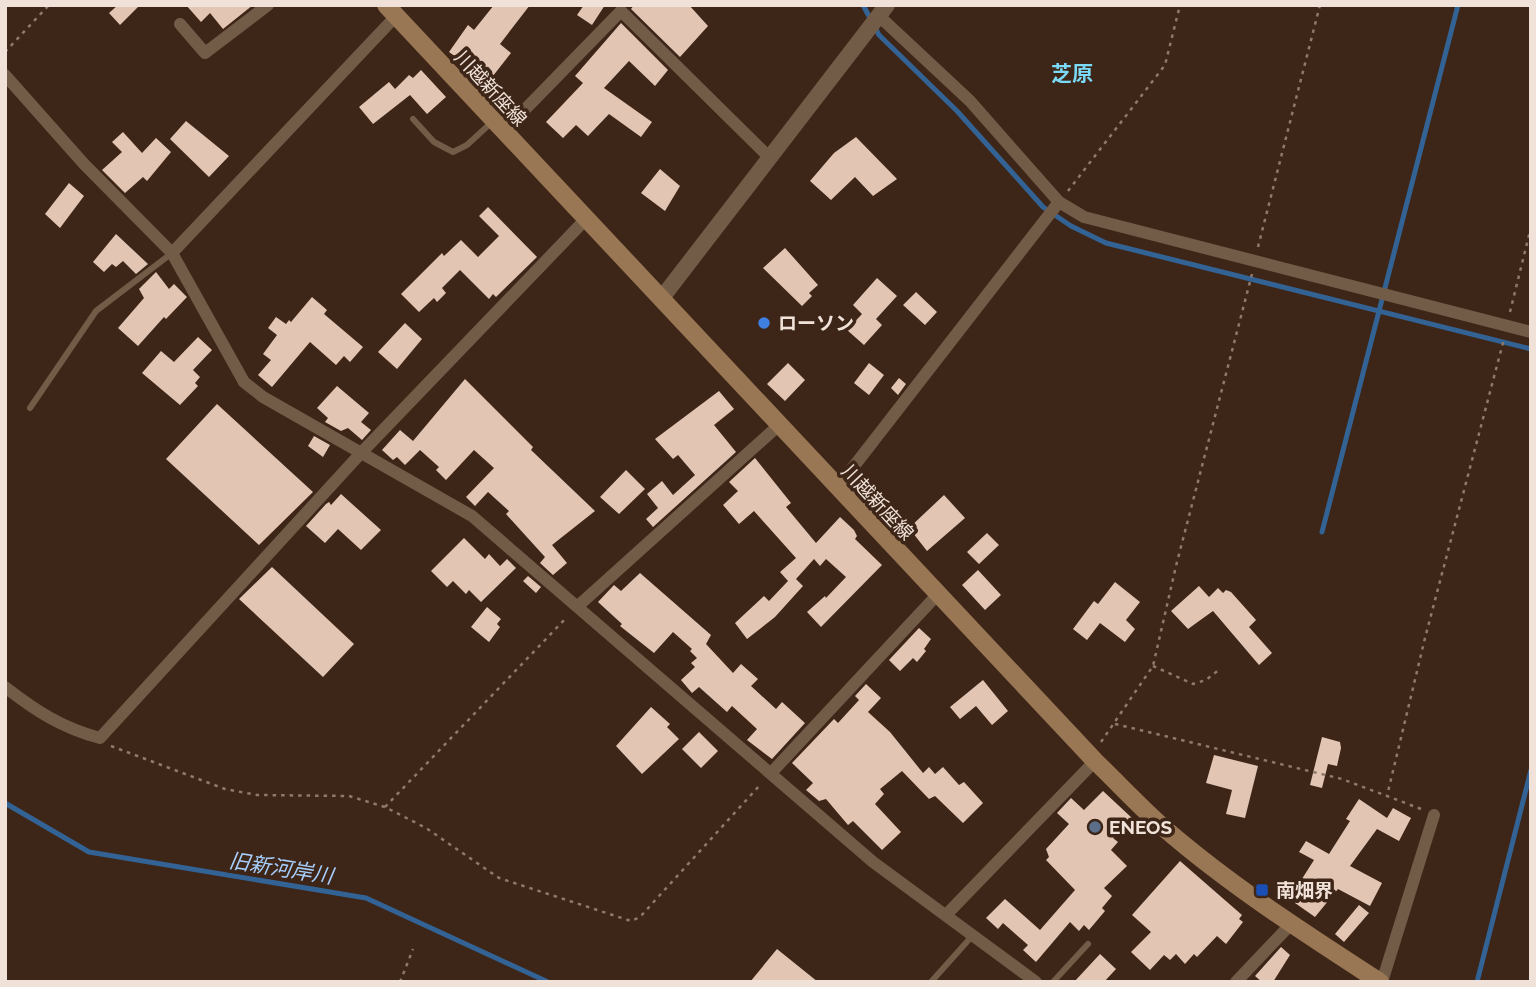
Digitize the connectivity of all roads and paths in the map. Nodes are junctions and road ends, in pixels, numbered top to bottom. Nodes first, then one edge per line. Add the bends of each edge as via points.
1 (48, 5) edge
2 (268, 5) edge
3 (1180, 5) edge
4 (1320, 5) edge
5 (618, 8) edge
6 (883, 10) edge
7 (391, 11) edge
8 (180, 24) dead end
9 (5, 52) edge
10 (5, 75) edge
11 (413, 119) dead end
12 (498, 127) junction
13 (769, 158) junction
14 (1059, 202) junction
15 (585, 220) junction
16 (1531, 226) edge
17 (172, 253) junction
18 (1254, 262) junction
19 (660, 299) junction
20 (1507, 327) junction
21 (1531, 332) edge
22 (30, 408) dead end
23 (779, 425) junction
24 (361, 453) junction
25 (836, 488) junction
26 (937, 595) junction
27 (578, 606) junction
28 (1153, 666) junction
29 (1220, 669) dead end
30 (5, 687) edge
31 (1115, 724) junction
32 (100, 738) junction
33 (1092, 758) junction
34 (772, 772) junction
35 (1387, 796) junction
36 (386, 807) junction
37 (1434, 815) joint
38 (946, 915) junction
39 (1291, 924) junction
40 (973, 935) junction
41 (1087, 944) dead end
42 (414, 949) dead end
43 (400, 982) edge
44 (931, 982) edge
45 (1035, 982) edge
46 (1053, 982) edge
47 (1236, 982) edge
48 (1381, 982) edge

1 - 9 path
2 - 8 street via 205,52
3 - 14 path via 1165,65
4 - 18 path
5 - 12 street
5 - 13 street
6 - 13 street
6 - 14 street
7 - 12 main road, 川越新座線
7 - 17 street
10 - 17 street
11 - 12 lane via 434,142 453,152
12 - 15 main road, 川越新座線
13 - 19 street
14 - 18 street via 1095,221
14 - 25 street
15 - 19 main road, 川越新座線
15 - 24 street
16 - 20 path
17 - 22 lane via 96,311
17 - 24 street via 244,382
18 - 20 street
18 - 28 path
19 - 23 main road, 川越新座線
20 - 21 street
20 - 35 path
23 - 25 main road, 川越新座線
23 - 27 street
24 - 27 street via 472,516
24 - 32 street
25 - 26 main road, 川越新座線
26 - 33 main road, 川越新座線
26 - 34 street
27 - 34 street
27 - 36 path
28 - 29 path via 1193,684
28 - 31 path
30 - 32 street via 69,730
31 - 33 path
31 - 35 path via 1342,779
32 - 36 path via 225,789 257,795 349,796
33 - 38 street
33 - 39 main road, 川越新座線 via 1163,827
34 - 36 path via 631,922 499,878
34 - 38 street via 873,862
35 - 37 path
37 - 48 street
38 - 40 street
39 - 47 street
39 - 48 main road, 川越新座線
40 - 44 lane
40 - 45 street
41 - 46 lane
42 - 43 path

